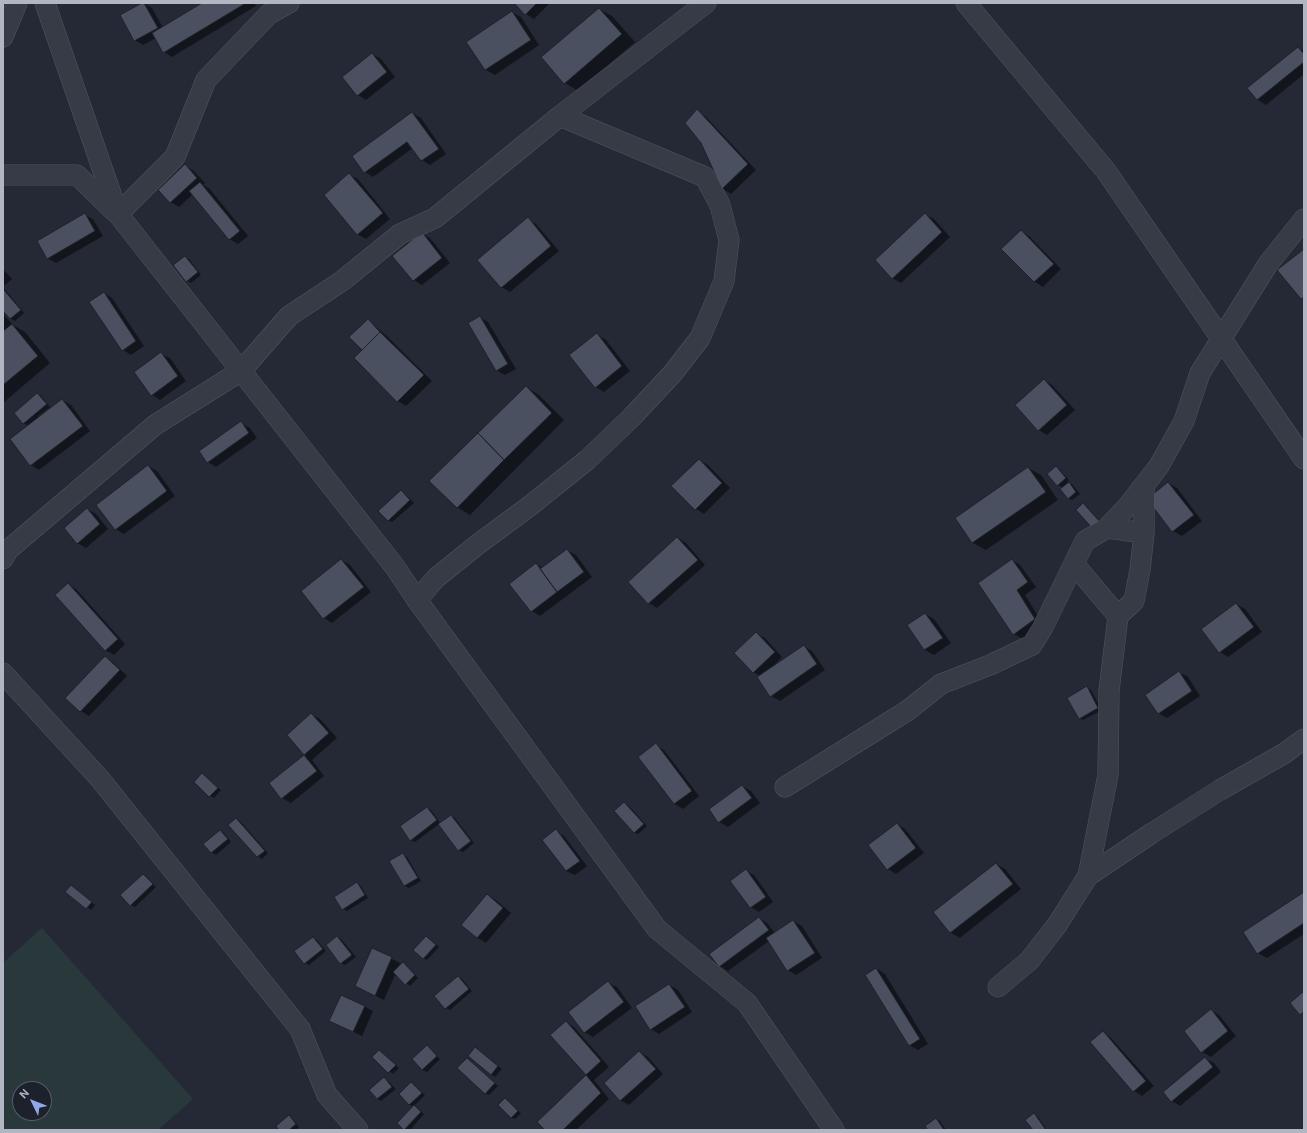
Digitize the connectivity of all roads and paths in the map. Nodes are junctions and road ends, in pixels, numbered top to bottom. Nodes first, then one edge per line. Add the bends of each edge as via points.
1 (17, 3) edge
2 (45, 3) edge
3 (289, 3) edge
4 (706, 3) edge
5 (966, 3) edge
6 (3, 37) edge
7 (560, 116) junction
8 (3, 175) edge
9 (118, 214) junction
10 (1304, 219) edge
11 (1221, 339) junction
12 (242, 371) junction
13 (1304, 459) edge
14 (1144, 486) junction
15 (1107, 528) junction
16 (1144, 533) junction
17 (3, 559) edge
18 (1074, 564) junction
19 (417, 600) junction
20 (1118, 616) junction
21 (3, 673) edge
22 (1304, 739) edge
23 (786, 788) dead end
24 (1088, 876) junction
25 (998, 987) dead end
26 (358, 1130) edge
27 (834, 1130) edge

1 - 6 street
2 - 9 street
3 - 9 street via 269,14 206,80 175,157
4 - 7 street
5 - 11 street via 1106,171
7 - 12 street via 435,218 400,234 342,281 289,316
7 - 19 street via 705,177 720,205 729,240 724,281 700,338 673,373 632,418 587,460 436,578
8 - 9 street via 77,175
9 - 12 street
10 - 11 street via 1268,264
11 - 13 street
11 - 14 street via 1200,373 1184,422 1159,466
12 - 17 street via 155,425 8,550
12 - 19 street via 396,567
14 - 15 street
14 - 16 street
15 - 16 street
15 - 18 street via 1085,541
16 - 20 street via 1134,601
18 - 20 street
18 - 23 street via 1032,645 941,684 907,711
19 - 27 street via 657,929 747,1003
20 - 24 street via 1109,691 1108,775
21 - 26 street via 100,779 300,1029 327,1095
22 - 24 street
24 - 25 street via 1052,931 1028,961

